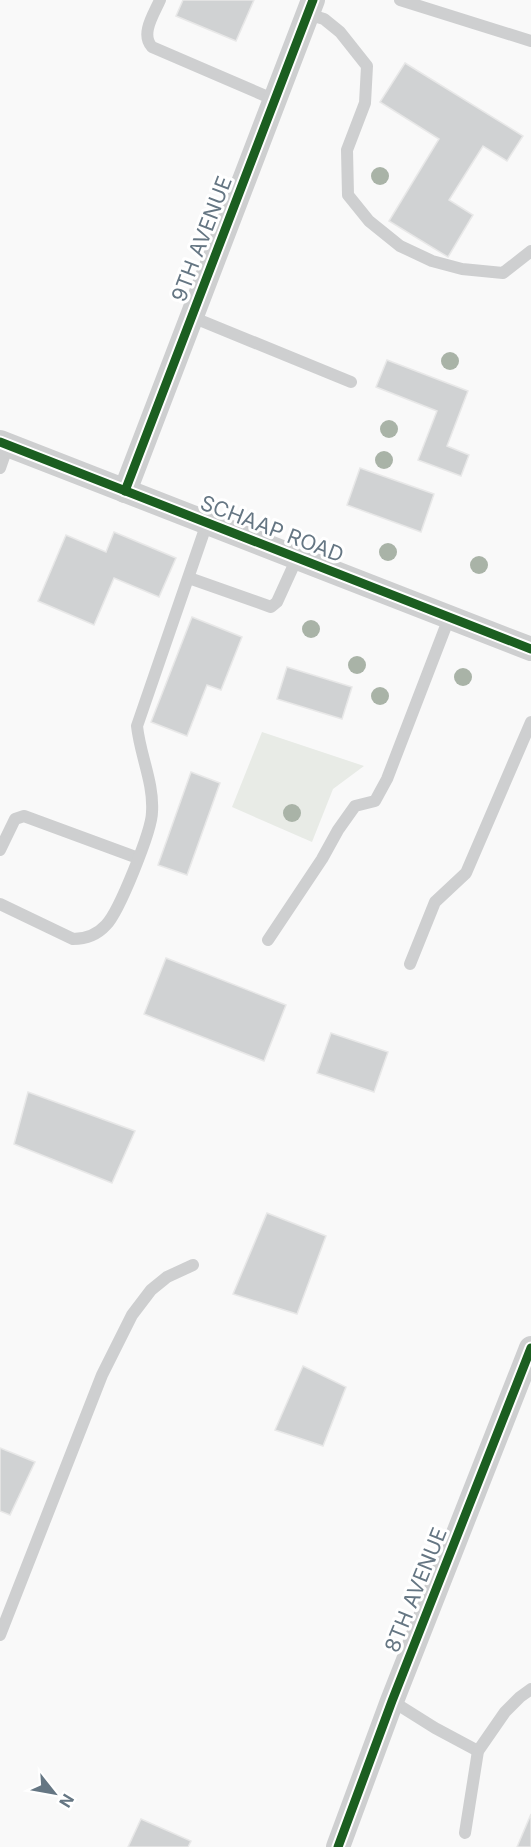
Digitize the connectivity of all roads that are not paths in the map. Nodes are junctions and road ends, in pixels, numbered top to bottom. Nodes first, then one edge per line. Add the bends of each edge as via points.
1 (160, 0) edge
2 (400, 0) edge
3 (310, 7) edge
4 (531, 41) edge
5 (275, 100) junction
6 (531, 251) edge
7 (192, 317) junction
8 (351, 382) dead end
9 (4, 444) edge
10 (0, 468) edge
11 (125, 491) junction
12 (207, 523) junction
13 (297, 558) junction
14 (189, 578) junction
15 (449, 618) junction
16 (531, 650) edge
17 (531, 722) edge
18 (0, 850) edge
19 (138, 858) junction
20 (0, 904) edge
21 (268, 940) dead end
22 (410, 964) dead end
23 (193, 1265) dead end
24 (531, 1348) edge
25 (0, 1635) edge
26 (531, 1689) edge
27 (392, 1701) junction
28 (478, 1751) junction
29 (465, 1833) dead end
30 (338, 1847) edge

1 - 5 lane via 147,32 152,47
2 - 4 lane
3 - 5 street, 9TH AVENUE
3 - 6 lane via 340,32 367,66 365,103 347,150 347,162 348,195 369,221 400,246 462,270 503,273
5 - 7 street, 9TH AVENUE
7 - 8 lane
7 - 11 street, 9TH AVENUE
9 - 10 lane
9 - 11 street, SCHAAP ROAD
11 - 12 street, SCHAAP ROAD
12 - 13 street, SCHAAP ROAD
12 - 14 lane
13 - 14 lane via 271,607
13 - 15 street, SCHAAP ROAD
14 - 19 lane via 137,726 152,795 152,814
15 - 16 street, SCHAAP ROAD
15 - 21 lane via 375,801 356,807 338,830
17 - 22 lane via 466,873 435,903
18 - 19 lane via 15,819 24,816
19 - 20 lane via 111,920 84,939 74,939
23 - 25 lane via 167,1276 132,1315 102,1375
24 - 27 street, 8TH AVENUE
26 - 28 lane via 506,1712
27 - 28 lane
27 - 30 street, 8TH AVENUE
28 - 29 lane

